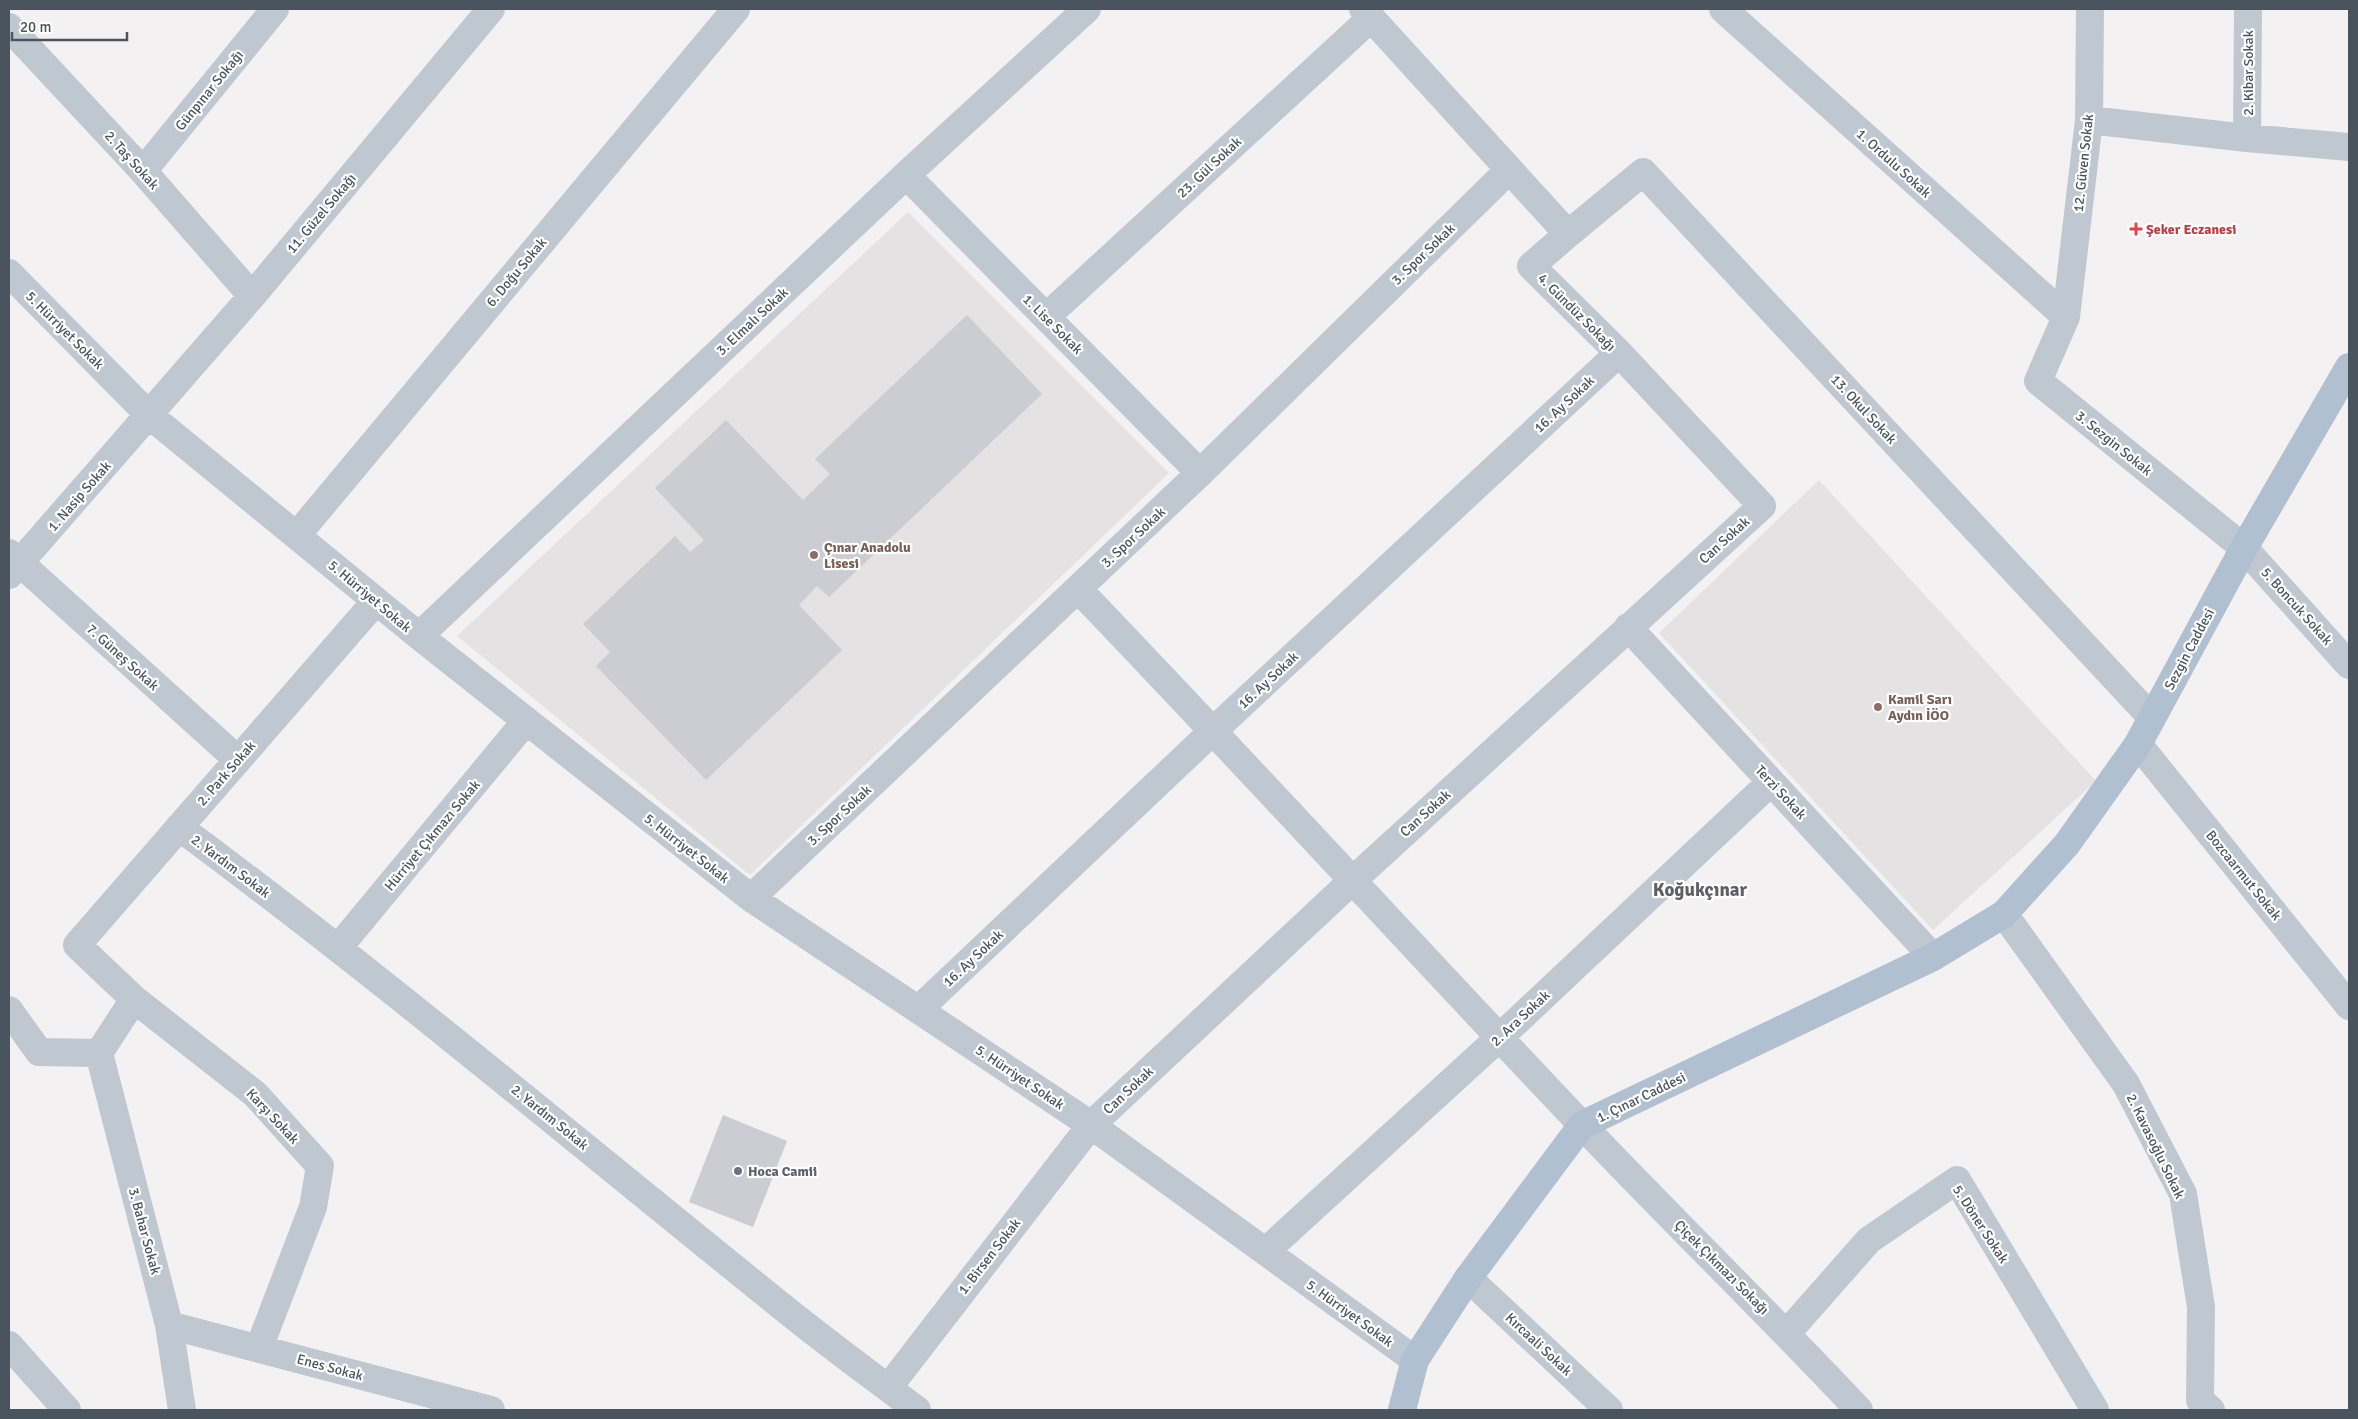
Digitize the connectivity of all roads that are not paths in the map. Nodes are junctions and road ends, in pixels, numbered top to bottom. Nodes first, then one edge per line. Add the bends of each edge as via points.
1 (275, 9) edge
2 (490, 9) edge
3 (736, 9) edge
4 (1087, 9) edge
5 (1723, 9) edge
6 (2090, 9) edge
7 (2248, 9) edge
8 (1367, 13) edge
9 (9, 27) edge
10 (2089, 120) junction
11 (2247, 138) junction
12 (2349, 147) edge
13 (1509, 170) junction
14 (143, 171) junction
15 (906, 175) junction
16 (1568, 234) junction
17 (9, 273) edge
18 (252, 296) junction
19 (1046, 317) junction
20 (2066, 317) junction
21 (1618, 354) junction
22 (2349, 367) edge
23 (149, 415) junction
24 (1200, 473) junction
25 (1762, 506) joint
26 (297, 535) junction
27 (2244, 548) junction
28 (12, 564) edge
29 (1078, 589) junction
30 (376, 601) junction
31 (1628, 627) junction
32 (419, 636) junction
33 (2349, 665) edge
34 (2152, 718) junction
35 (526, 722) junction
36 (1214, 730) junction
37 (2138, 744) junction
38 (238, 760) junction
39 (1771, 782) junction
40 (179, 827) junction
41 (1352, 880) junction
42 (751, 898) junction
43 (2004, 914) junction
44 (76, 945) joint
45 (338, 948) junction
46 (1933, 957) junction
47 (134, 999) junction
48 (2349, 1006) edge
49 (919, 1009) junction
50 (9, 1010) edge
51 (1500, 1036) junction
52 (99, 1053) junction
53 (1091, 1125) junction
54 (1582, 1125) junction
55 (1266, 1251) junction
56 (1468, 1278) junction
57 (170, 1325) junction
58 (1787, 1334) junction
59 (260, 1348) junction
60 (11, 1351) edge
61 (1415, 1360) junction
62 (888, 1388) junction
63 (2198, 1407) edge
64 (67, 1410) edge
65 (182, 1410) edge
66 (491, 1410) edge
67 (917, 1410) edge
68 (1402, 1410) edge
69 (1609, 1410) edge
70 (1859, 1410) edge
71 (2095, 1410) edge

1 - 14 street, Günpınar Sokağı
2 - 18 street, 11. Güzel Sokağı
3 - 26 street, 6. Doğu Sokak
4 - 15 street, 3. Elmalı Sokak
5 - 20 street, 1. Ordulu Sokak
6 - 10 street, 12. Güven Sokak
7 - 11 street, 2. Kibar Sokak
8 - 13 street
8 - 19 street, 23. Gül Sokak
9 - 14 street, 2. Taş Sokak
10 - 11 street
10 - 20 street, 12. Güven Sokak
11 - 12 street
13 - 16 street
13 - 24 street, 3. Spor Sokak
14 - 18 street, 2. Taş Sokak
15 - 19 street, 1. Lise Sokak
15 - 32 street, 3. Elmalı Sokak
16 - 21 street, 4. Gündüz Sokağı via 1531,266
16 - 34 street, 13. Okul Sokak via 1643,172
17 - 23 street, 5. Hürriyet Sokak
18 - 23 street, 11. Güzel Sokağı
19 - 24 street, 1. Lise Sokak
20 - 27 street, 3. Sezgin Sokak via 2038,381
21 - 25 street, 4. Gündüz Sokağı
21 - 36 street, 16. Ay Sokak
22 - 27 main road, Sezgin Caddesi
23 - 26 street, 5. Hürriyet Sokak
23 - 28 street, 1. Nasip Sokak
24 - 29 street, 3. Spor Sokak
25 - 31 street, Can Sokak
26 - 30 street, 5. Hürriyet Sokak
27 - 33 street, 5. Boncuk Sokak
27 - 34 main road, Sezgin Caddesi
28 - 38 street, 7. Güneş Sokak
29 - 36 street, Çiçek Çıkmazı Sokağı
29 - 42 street, 3. Spor Sokak
30 - 32 street, 5. Hürriyet Sokak
30 - 38 street, 2. Park Sokak
31 - 39 street, Terzi Sokak
31 - 41 street, Can Sokak
32 - 35 street, 5. Hürriyet Sokak
34 - 37 main road, Sezgin Caddesi
35 - 42 street, 5. Hürriyet Sokak
35 - 45 street, Hürriyet Çıkmazı Sokak
36 - 41 street, Çiçek Çıkmazı Sokağı
36 - 49 street, 16. Ay Sokak
37 - 43 main road, Sezgin Caddesi via 2067,844
37 - 48 street, Bozcaarmut Sokak
38 - 40 street, 2. Park Sokak
39 - 46 street, Terzi Sokak
39 - 51 street, 2. Ara Sokak
40 - 44 street, 2. Park Sokak
40 - 45 street, 2. Yardım Sokak
41 - 51 street, Çiçek Çıkmazı Sokağı
41 - 53 street, Can Sokak
42 - 49 street, 5. Hürriyet Sokak
43 - 46 main road, 1. Çınar Caddesi
43 - 63 street, 2. Kavasoğlu Sokak via 2126,1084 2182,1194 2201,1307
44 - 47 street, Karşı Sokak
45 - 62 street, 2. Yardım Sokak
46 - 54 main road, 1. Çınar Caddesi
47 - 52 street
47 - 59 street, Karşı Sokak via 255,1094 320,1166 313,1208
49 - 53 street, 5. Hürriyet Sokak
50 - 52 street via 39,1052
51 - 54 street, Çiçek Çıkmazı Sokağı
51 - 55 street, 2. Ara Sokak
52 - 57 street, 3. Bahar Sokak
53 - 55 street, 5. Hürriyet Sokak
53 - 62 street, 1. Birsen Sokak
54 - 56 main road, 1. Çınar Caddesi
54 - 58 street, Çiçek Çıkmazı Sokağı
55 - 61 street, 5. Hürriyet Sokak
56 - 61 main road, 1. Çınar Caddesi
56 - 69 street, Kırcaali Sokak
57 - 59 street, Enes Sokak
57 - 65 street, 3. Bahar Sokak
58 - 70 street, Çiçek Çıkmazı Sokağı
58 - 71 street, 5. Döner Sokak via 1869,1240 1956,1180
59 - 66 street, Enes Sokak
60 - 64 street
61 - 68 main road, 1. Çınar Caddesi
62 - 67 street, 2. Yardım Sokak

